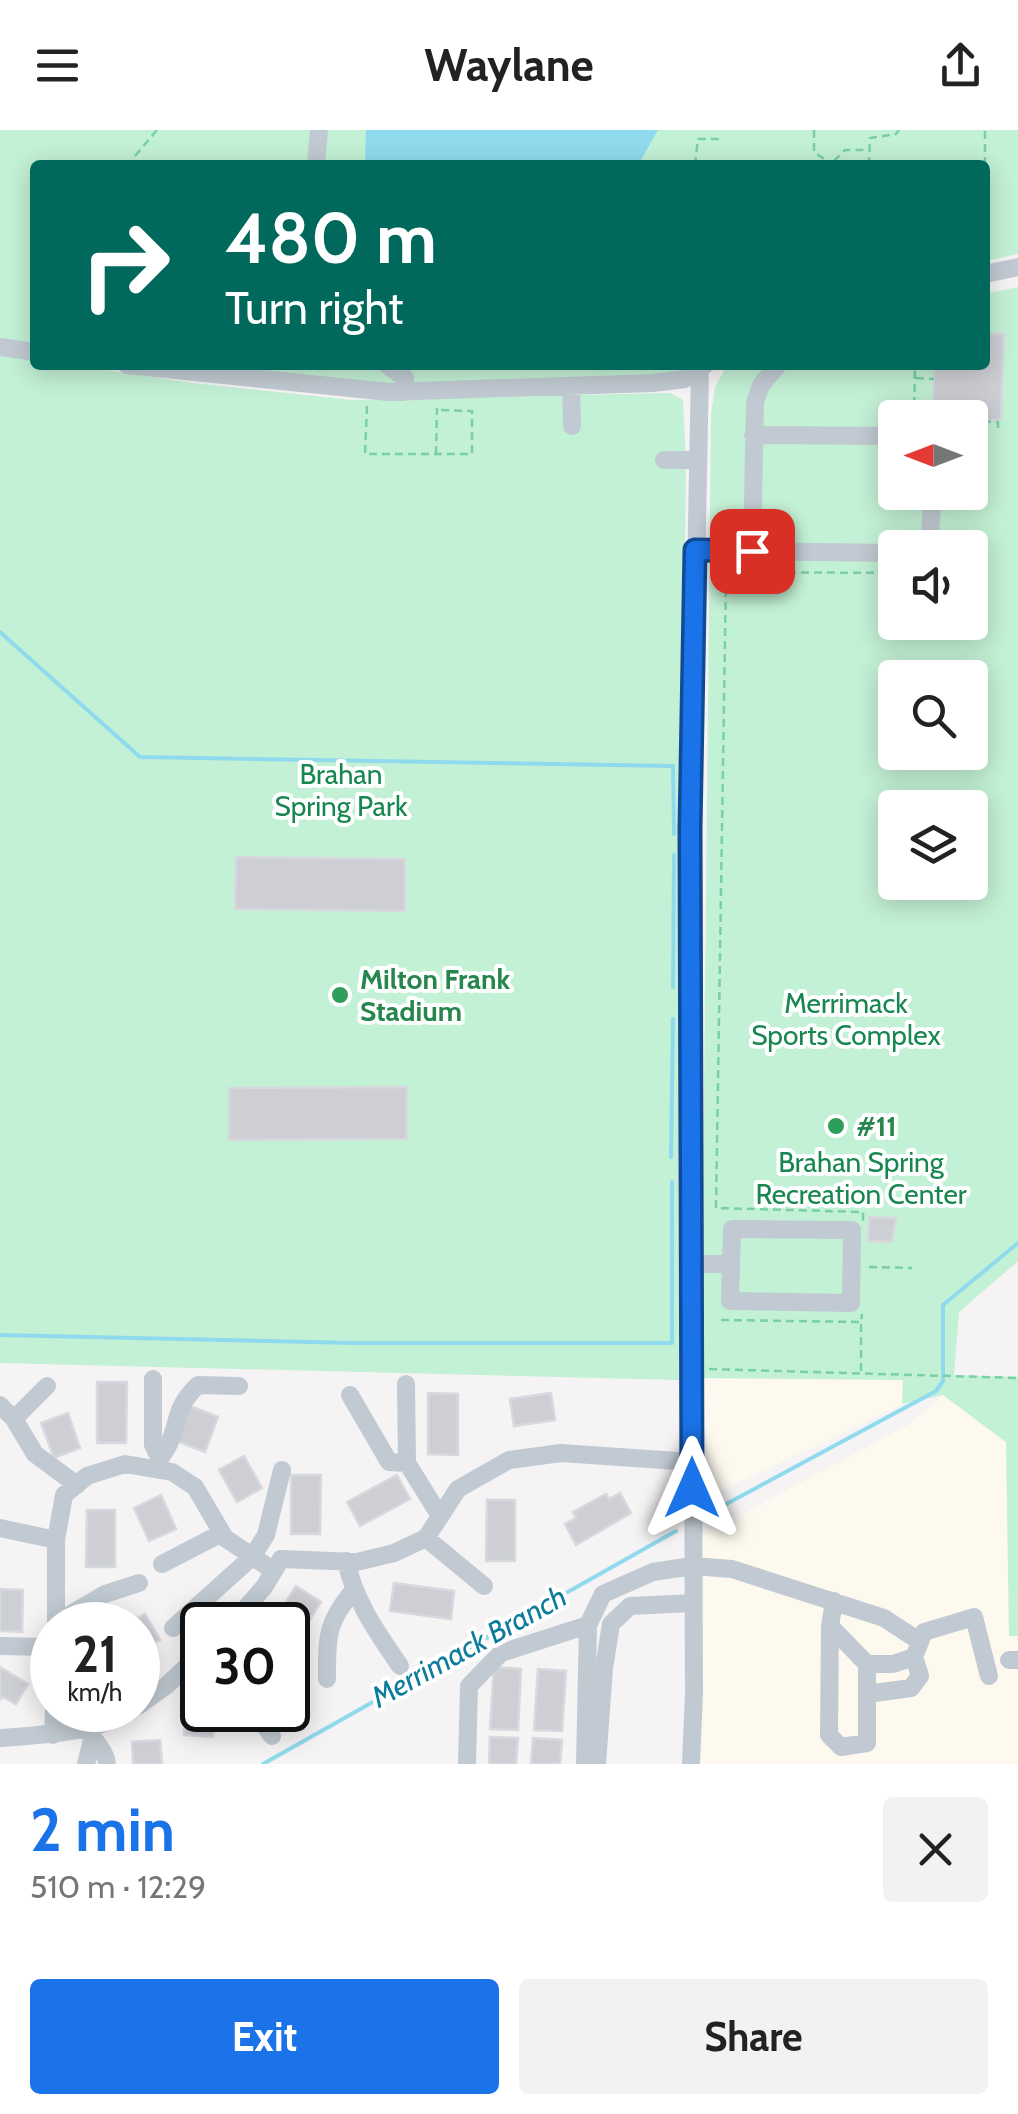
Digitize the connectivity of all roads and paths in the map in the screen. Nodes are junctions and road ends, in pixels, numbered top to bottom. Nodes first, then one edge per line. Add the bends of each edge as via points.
1 (156, 130) edge
2 (319, 130) edge
3 (709, 130) edge
4 (814, 130) edge
5 (899, 130) edge
6 (985, 130) edge
7 (707, 139) junction
8 (720, 140) dead end
9 (869, 150) junction
10 (135, 156) dead end
11 (316, 160) edge
12 (696, 160) edge
13 (824, 160) edge
14 (836, 160) edge
15 (869, 160) edge
16 (984, 160) edge
17 (1018, 267) edge
18 (990, 273) edge
19 (0, 347) edge
20 (30, 351) edge
21 (175, 370) edge
22 (394, 370) edge
23 (699, 370) edge
24 (702, 370) edge
25 (774, 370) edge
26 (915, 370) edge
27 (915, 378) junction
28 (934, 379) dead end
29 (572, 386) junction
30 (368, 390) junction
31 (404, 392) junction
32 (914, 400) edge
33 (988, 422) edge
34 (572, 426) dead end
35 (998, 430) dead end
36 (753, 435) junction
37 (878, 436) edge
38 (436, 454) junction
39 (664, 460) dead end
40 (697, 460) junction
41 (695, 550) junction
42 (752, 551) junction
43 (878, 553) edge
44 (736, 572) dead end
45 (878, 573) edge
46 (726, 576) dead end
47 (863, 1230) dead end
48 (692, 1264) junction
49 (731, 1264) junction
50 (862, 1267) dead end
51 (912, 1268) dead end
52 (862, 1304) dead end
53 (721, 1320) dead end
54 (862, 1322) junction
55 (702, 1368) dead end
56 (861, 1374) junction
57 (1018, 1378) edge
58 (153, 1379) dead end
59 (406, 1384) dead end
60 (47, 1386) dead end
61 (239, 1386) dead end
62 (350, 1395) dead end
63 (7, 1412) edge
64 (692, 1462) junction
65 (159, 1463) junction
66 (407, 1463) junction
67 (282, 1470) dead end
68 (77, 1485) junction
69 (440, 1516) junction
70 (0, 1528) edge
71 (222, 1533) junction
72 (426, 1538) junction
73 (56, 1540) junction
74 (252, 1558) junction
75 (346, 1561) junction
76 (162, 1564) dead end
77 (692, 1566) junction
78 (274, 1571) junction
79 (139, 1583) dead end
80 (484, 1586) dead end
81 (354, 1591) junction
82 (834, 1601) junction
83 (56, 1602) edge
84 (92, 1602) edge
85 (249, 1602) edge
86 (692, 1602) junction
87 (588, 1626) junction
88 (830, 1626) junction
89 (174, 1628) dead end
90 (0, 1646) edge
91 (30, 1647) edge
92 (916, 1649) junction
93 (867, 1664) junction
94 (400, 1666) dead end
95 (180, 1673) edge
96 (989, 1676) dead end
97 (327, 1678) dead end
98 (160, 1690) edge
99 (867, 1694) junction
100 (53, 1732) edge
101 (269, 1732) edge
102 (90, 1733) junction
103 (53, 1735) junction
104 (272, 1736) dead end
105 (0, 1738) edge
106 (86, 1764) edge
107 (107, 1764) edge
108 (467, 1764) edge
109 (585, 1764) edge
110 (598, 1764) edge
111 (691, 1764) edge

1 - 10 path
2 - 11 street
3 - 7 path
4 - 13 path via 814,152
5 - 9 path via 870,138
6 - 16 path
7 - 8 path
7 - 12 path via 698,139
9 - 14 path via 845,150
9 - 15 path
17 - 18 street
19 - 20 street
21 - 30 street
22 - 31 street via 405,378
23 - 29 street via 685,379
24 - 40 street
25 - 36 street via 755,402
26 - 27 path
27 - 28 path
27 - 32 path
29 - 31 street
29 - 34 street
30 - 31 street
30 - 38 path via 365,454
33 - 35 path via 998,422
36 - 37 street
36 - 42 street
38 - 38 path via 437,410 472,410 472,454
39 - 40 street
40 - 41 street
41 - 42 street
41 - 48 street
42 - 43 street
44 - 45 path
46 - 47 path via 716,1208 863,1212
48 - 49 street
48 - 64 street
49 - 49 street via 730,1301 851,1303 852,1230 732,1228
50 - 51 path
52 - 54 path
53 - 54 path
54 - 56 path
55 - 56 path
56 - 57 path
58 - 65 street
59 - 66 street
60 - 63 street
61 - 65 street via 198,1385 185,1397
62 - 66 street via 389,1462
63 - 68 street via 35,1454
64 - 69 street via 561,1453 509,1460 458,1489
64 - 77 street
65 - 68 street via 125,1464
65 - 71 street via 196,1487
66 - 69 street
67 - 74 street via 266,1535
68 - 73 street via 64,1496
69 - 72 street
70 - 73 street
71 - 74 street
71 - 76 street
72 - 75 street via 394,1553
72 - 80 street
73 - 83 street
74 - 78 street
74 - 89 street
75 - 78 street via 281,1559
75 - 81 street
77 - 82 street via 732,1569
77 - 86 street
77 - 87 street via 653,1572 604,1594
78 - 85 street
79 - 84 street
81 - 94 street
81 - 97 street via 327,1634
82 - 88 street
82 - 92 street via 884,1618
86 - 110 street via 630,1606 612,1624
86 - 111 street
87 - 108 street via 500,1652 468,1686
87 - 109 street
88 - 93 street
88 - 99 street via 829,1735 842,1748 867,1744
90 - 91 street
92 - 93 street via 893,1664
92 - 96 street via 924,1632 974,1617
92 - 99 street via 920,1676 911,1688
93 - 99 street
95 - 98 street
100 - 103 street
101 - 104 street
102 - 103 street
102 - 106 street
102 - 107 street
103 - 105 street

